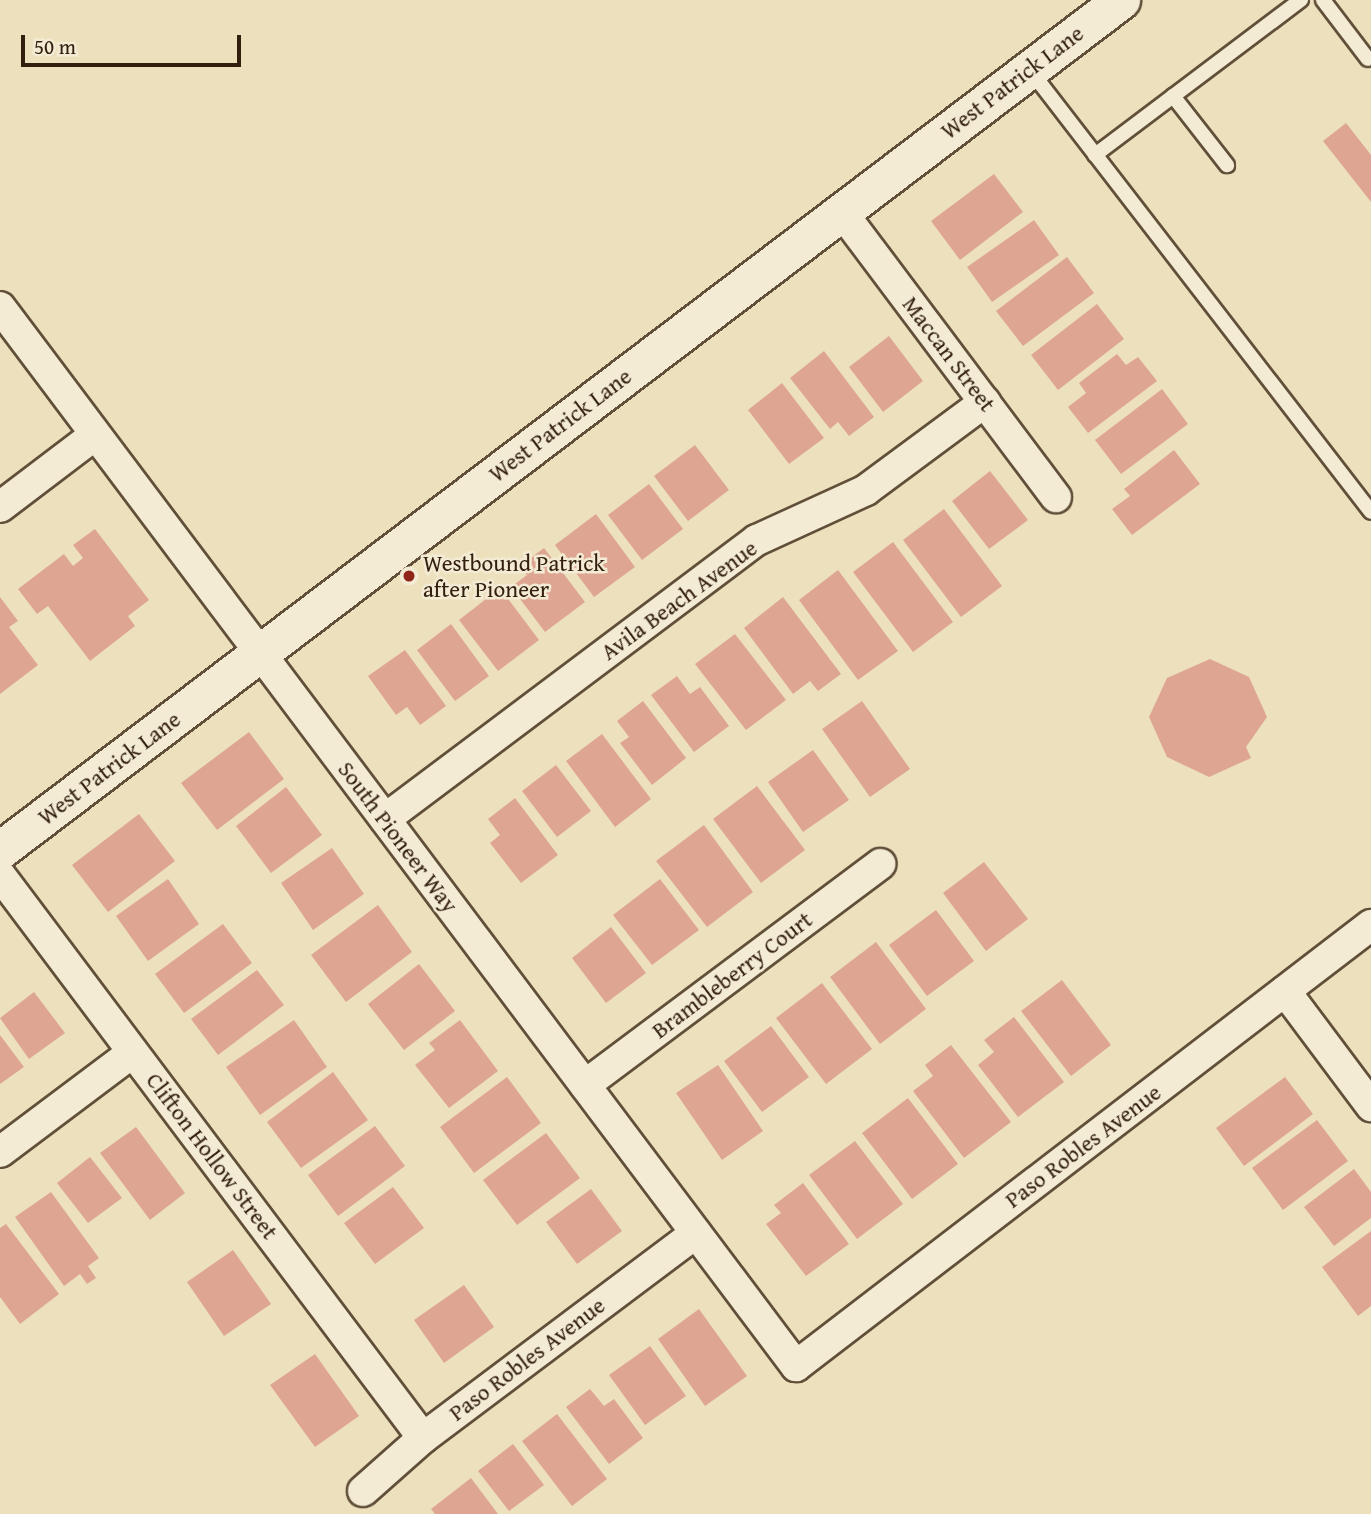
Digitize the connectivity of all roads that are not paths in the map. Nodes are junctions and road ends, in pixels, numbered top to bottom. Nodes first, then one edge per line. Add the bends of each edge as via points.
1 (1121, 0) edge
2 (1301, 0) edge
3 (1323, 0) edge
4 (1368, 59) dead end
5 (1029, 69) junction
6 (1173, 96) junction
7 (1095, 155) junction
8 (1227, 165) dead end
9 (841, 211) junction
10 (0, 307) edge
11 (985, 402) junction
12 (95, 435) junction
13 (1056, 497) dead end
14 (0, 508) edge
15 (1371, 512) edge
16 (260, 653) junction
17 (385, 819) junction
18 (0, 850) edge
19 (880, 864) dead end
20 (0, 875) edge
21 (1371, 925) edge
22 (1284, 991) junction
23 (133, 1052) junction
24 (585, 1085) junction
25 (1371, 1106) edge
26 (0, 1152) edge
27 (696, 1233) junction
28 (796, 1366) joint
29 (423, 1438) junction
30 (363, 1491) dead end

1 - 5 street, West Patrick Lane
2 - 6 lane
3 - 4 lane
5 - 7 lane
5 - 9 street, West Patrick Lane
6 - 7 lane
6 - 8 lane
7 - 15 lane
9 - 11 street, Maccan Street
9 - 16 street, West Patrick Lane
10 - 12 street, South Pioneer Way
11 - 13 street, Maccan Street
11 - 17 street, Avila Beach Avenue via 866,490 757,540
12 - 14 street
12 - 16 street, South Pioneer Way
16 - 17 street, South Pioneer Way
16 - 18 street, West Patrick Lane
17 - 24 street, South Pioneer Way
19 - 24 street, Brambleberry Court
20 - 23 street, Clifton Hollow Street
21 - 22 street, Paso Robles Avenue
22 - 25 street
22 - 28 street, Paso Robles Avenue
23 - 26 street
23 - 29 street, Clifton Hollow Street
24 - 27 street, South Pioneer Way
27 - 28 street, South Pioneer Way
27 - 29 street, Paso Robles Avenue
29 - 30 street, Paso Robles Avenue

